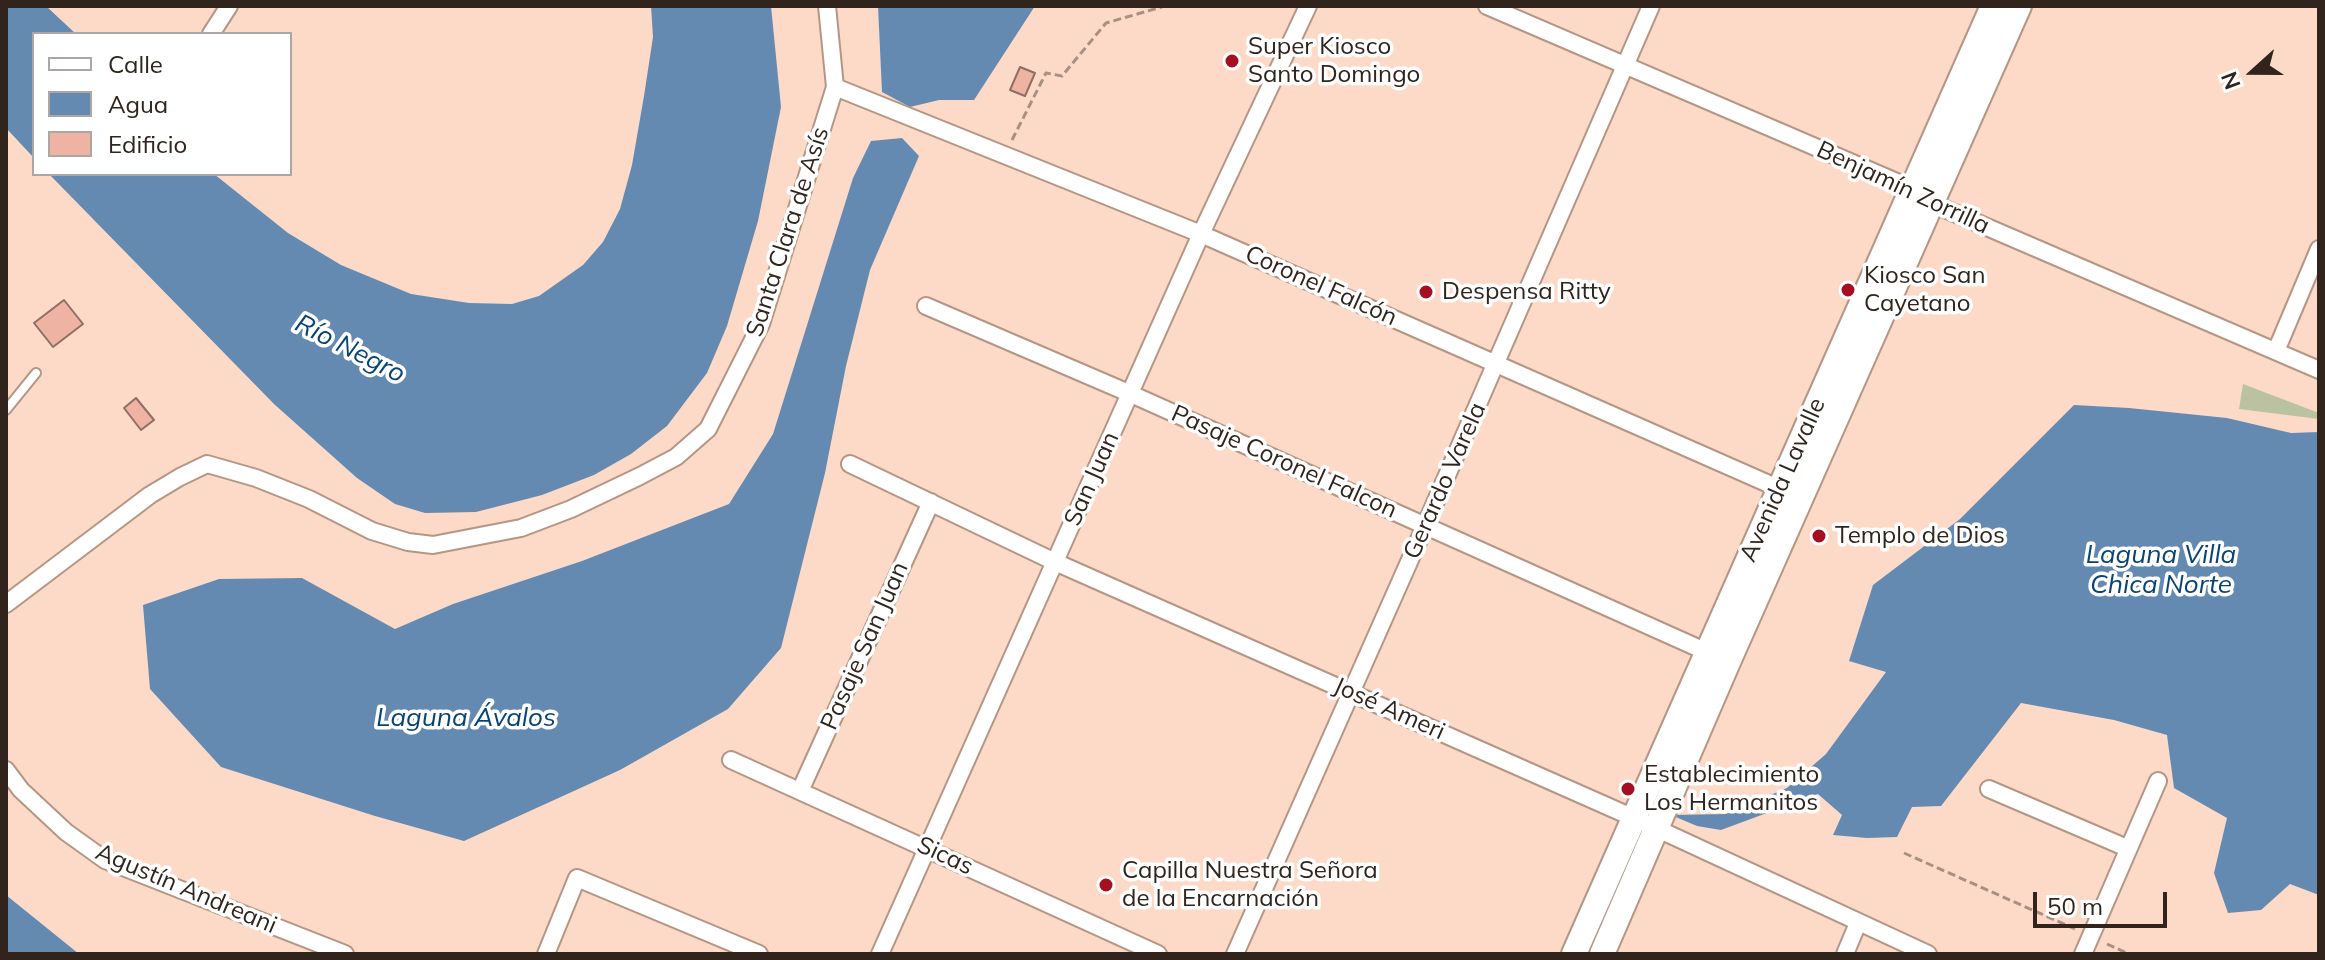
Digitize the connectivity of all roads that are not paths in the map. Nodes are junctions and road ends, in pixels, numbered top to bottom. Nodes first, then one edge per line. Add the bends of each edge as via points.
1 (229, 6) edge
2 (827, 6) edge
3 (1308, 6) edge
4 (1487, 6) edge
5 (1651, 6) edge
6 (1993, 6) edge
7 (2019, 6) edge
8 (212, 32) edge
9 (1625, 67) junction
10 (835, 87) junction
11 (1922, 196) junction
12 (1201, 234) junction
13 (2319, 249) edge
14 (926, 306) dead end
15 (2276, 351) junction
16 (1496, 362) junction
17 (2319, 370) edge
18 (36, 373) dead end
19 (1131, 394) junction
20 (6, 410) edge
21 (850, 464) dead end
22 (1790, 493) junction
23 (931, 502) junction
24 (1425, 526) junction
25 (1055, 562) junction
26 (6, 604) edge
27 (1718, 657) junction
28 (1350, 692) junction
29 (731, 760) dead end
30 (6, 770) edge
31 (2158, 781) dead end
32 (1989, 789) dead end
33 (800, 791) junction
34 (1634, 818) junction
35 (1657, 829) junction
36 (927, 847) junction
37 (2127, 848) junction
38 (1858, 923) junction
39 (345, 954) edge
40 (546, 954) edge
41 (759, 954) edge
42 (880, 954) edge
43 (1158, 954) edge
44 (1235, 954) edge
45 (1574, 954) edge
46 (1602, 954) edge
47 (1845, 954) edge
48 (1928, 954) edge
49 (2083, 954) edge

1 - 8 street
2 - 10 street, Santa Clara de Asís
3 - 12 street, San Juan
4 - 9 street, Benjamín Zorrilla
5 - 9 street, Gerardo Varela
6 - 11 main road, Avenida Lavalle
7 - 11 main road, Avenida Lavalle
9 - 11 street, Benjamín Zorrilla
9 - 16 street, Gerardo Varela
10 - 12 street, Coronel Falcón
10 - 26 street, Santa Clara de Asís via 761,324 708,429 676,457 521,528 433,545 372,531 309,499 207,464 150,495
11 - 15 street, Benjamín Zorrilla
11 - 22 main road, Avenida Lavalle
12 - 16 street, Coronel Falcón
12 - 19 street, San Juan
13 - 15 street
14 - 19 street, Pasaje Coronel Falcon
15 - 17 street, Benjamín Zorrilla
16 - 22 street, Coronel Falcón
16 - 24 street, Gerardo Varela
18 - 20 lane
19 - 24 street, Pasaje Coronel Falcon
19 - 25 street, San Juan
21 - 23 street, José Ameri
22 - 27 main road, Avenida Lavalle
23 - 25 street, José Ameri
23 - 33 street, Pasaje San Juan
24 - 27 street, Pasaje Coronel Falcon
24 - 28 street, Gerardo Varela
25 - 28 street, José Ameri
25 - 36 street, San Juan
27 - 34 main road, Avenida Lavalle
27 - 35 main road, Avenida Lavalle
28 - 34 street, José Ameri
28 - 44 street, Gerardo Varela
29 - 33 street, Sicas
30 - 39 street, Agustín Andreani via 66,832 105,860
31 - 37 street
32 - 37 street
33 - 36 street, Sicas
34 - 35 street, José Ameri
34 - 45 main road, Avenida Lavalle
35 - 38 street, José Ameri
35 - 46 main road, Avenida Lavalle
36 - 42 street, San Juan
36 - 43 street, Sicas
37 - 49 street
38 - 47 street
38 - 48 street, José Ameri
40 - 41 street via 577,878

